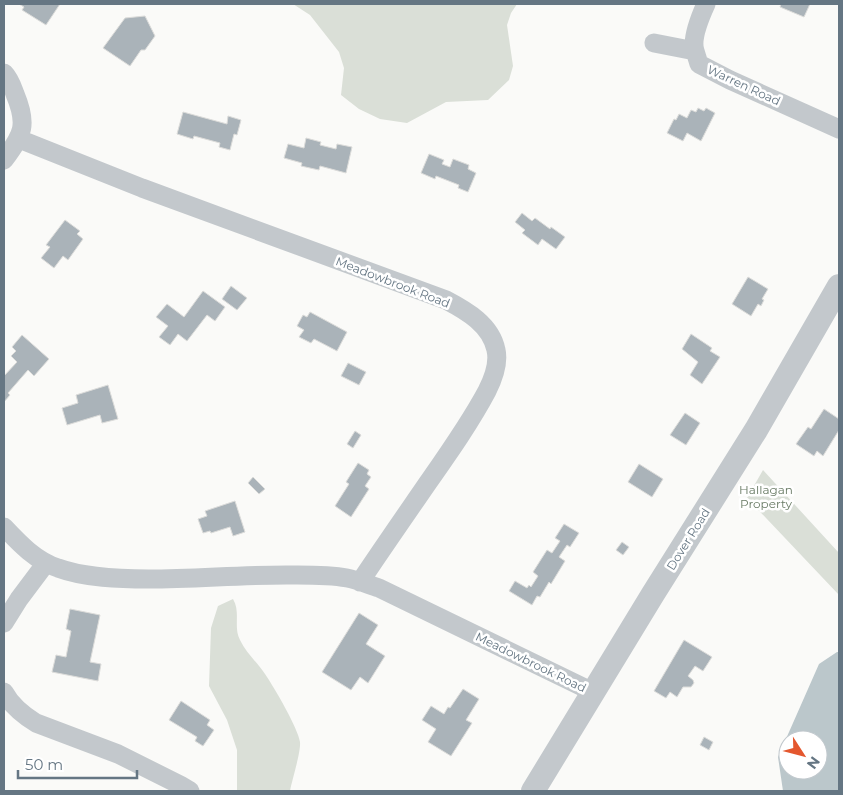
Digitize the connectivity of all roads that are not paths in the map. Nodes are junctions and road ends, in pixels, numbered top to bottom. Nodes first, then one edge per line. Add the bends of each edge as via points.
1 (706, 4) edge
2 (654, 42) dead end
3 (695, 51) junction
4 (4, 73) edge
5 (839, 128) edge
6 (19, 139) junction
7 (4, 160) edge
8 (839, 286) edge
9 (4, 528) edge
10 (46, 563) junction
11 (360, 582) junction
12 (4, 623) edge
13 (4, 692) edge
14 (593, 692) junction
15 (190, 791) edge
16 (534, 791) edge

1 - 3 street via 698,25
2 - 3 street
3 - 5 street, Warren Road via 699,64
4 - 6 street via 22,109 23,125
6 - 7 street
6 - 11 street, Meadowbrook Road via 446,300 484,327 496,350 494,373 488,390 452,449
8 - 14 street, Dover Road via 756,430
9 - 10 street, Meadowbrook Road via 30,553
10 - 11 street, Meadowbrook Road via 74,572 131,579 271,574 332,576
10 - 12 street
11 - 14 street, Meadowbrook Road via 398,597
13 - 15 street via 19,711 36,723 118,754
14 - 16 street, Dover Road

